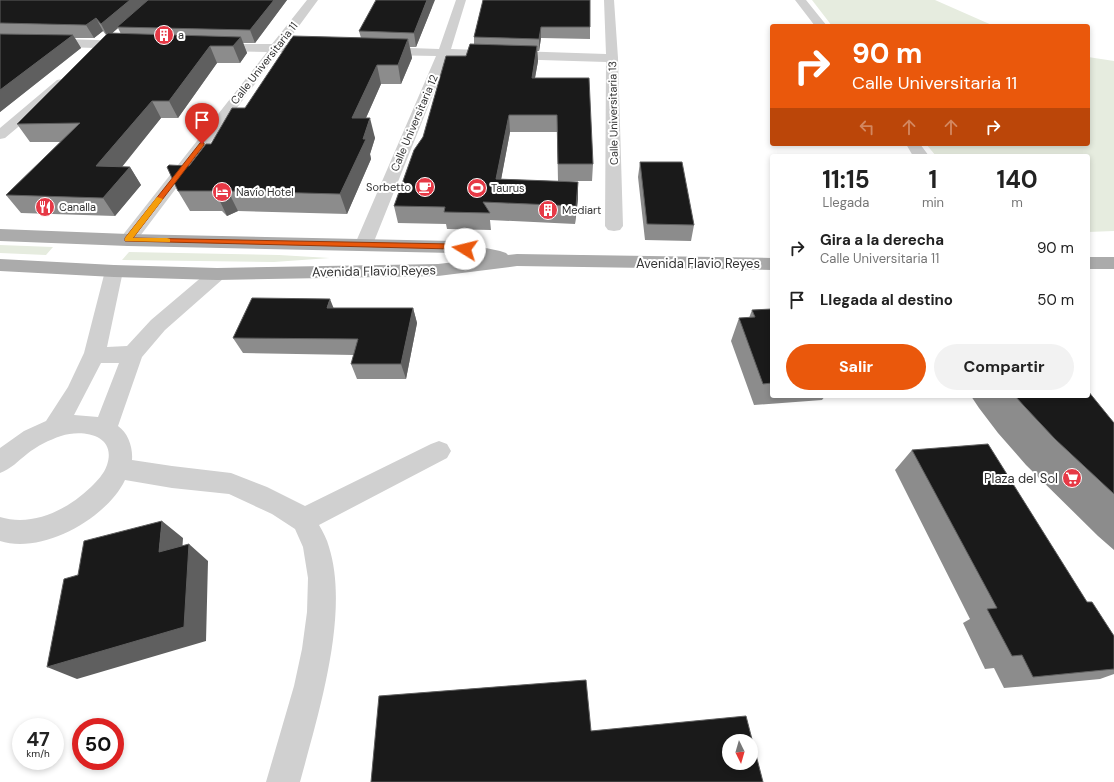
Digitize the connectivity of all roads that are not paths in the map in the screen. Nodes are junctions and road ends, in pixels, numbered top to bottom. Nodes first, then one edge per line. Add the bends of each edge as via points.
1 (313, 0) edge
2 (461, 0) edge
3 (609, 0) edge
4 (800, 0) edge
5 (819, 24) edge
6 (120, 35) edge
7 (0, 41) edge
8 (108, 45) junction
9 (136, 45) edge
10 (207, 47) edge
11 (276, 48) junction
12 (325, 49) edge
13 (370, 50) edge
14 (444, 52) junction
15 (96, 55) edge
16 (612, 58) junction
17 (72, 75) edge
18 (0, 135) edge
19 (614, 226) dead end
20 (0, 235) edge
21 (128, 240) junction
22 (364, 244) junction
23 (517, 260) junction
24 (1090, 263) edge
25 (1114, 263) edge
26 (770, 264) edge
27 (0, 265) edge
28 (114, 271) junction
29 (217, 274) junction
30 (133, 354) junction
31 (94, 356) junction
32 (54, 429) junction
33 (105, 429) junction
34 (439, 451) dead end
35 (0, 463) edge
36 (118, 468) junction
37 (303, 520) junction
38 (0, 529) edge
39 (282, 782) edge

1 - 11 street, Calle Universitaria 11
2 - 14 street, Calle Universitaria 12
3 - 16 street, Calle Universitaria 13
4 - 5 street
6 - 8 street
7 - 8 street
8 - 9 street
8 - 15 street
10 - 11 street
11 - 12 street
11 - 21 street, Calle Universitaria 11
13 - 14 street
14 - 16 street
14 - 22 street, Calle Universitaria 12
16 - 19 street, Calle Universitaria 13
17 - 18 street
20 - 21 main road
21 - 22 main road
22 - 23 main road via 452,247
23 - 26 main road, Avenida Flavio Reyes
23 - 29 main road, Avenida Flavio Reyes via 438,270
24 - 25 main road
27 - 28 main road, Avenida Flavio Reyes
28 - 29 main road, Avenida Flavio Reyes
28 - 31 street
29 - 30 street via 158,325
30 - 31 street
30 - 33 street
31 - 32 street
32 - 33 street via 90,424
32 - 35 street via 27,441
33 - 36 street via 115,438 120,451
34 - 37 street
36 - 37 street via 230,484 271,501
36 - 38 street via 102,493 86,508 66,520 44,529 23,533
37 - 39 street via 318,551 322,597 317,650

